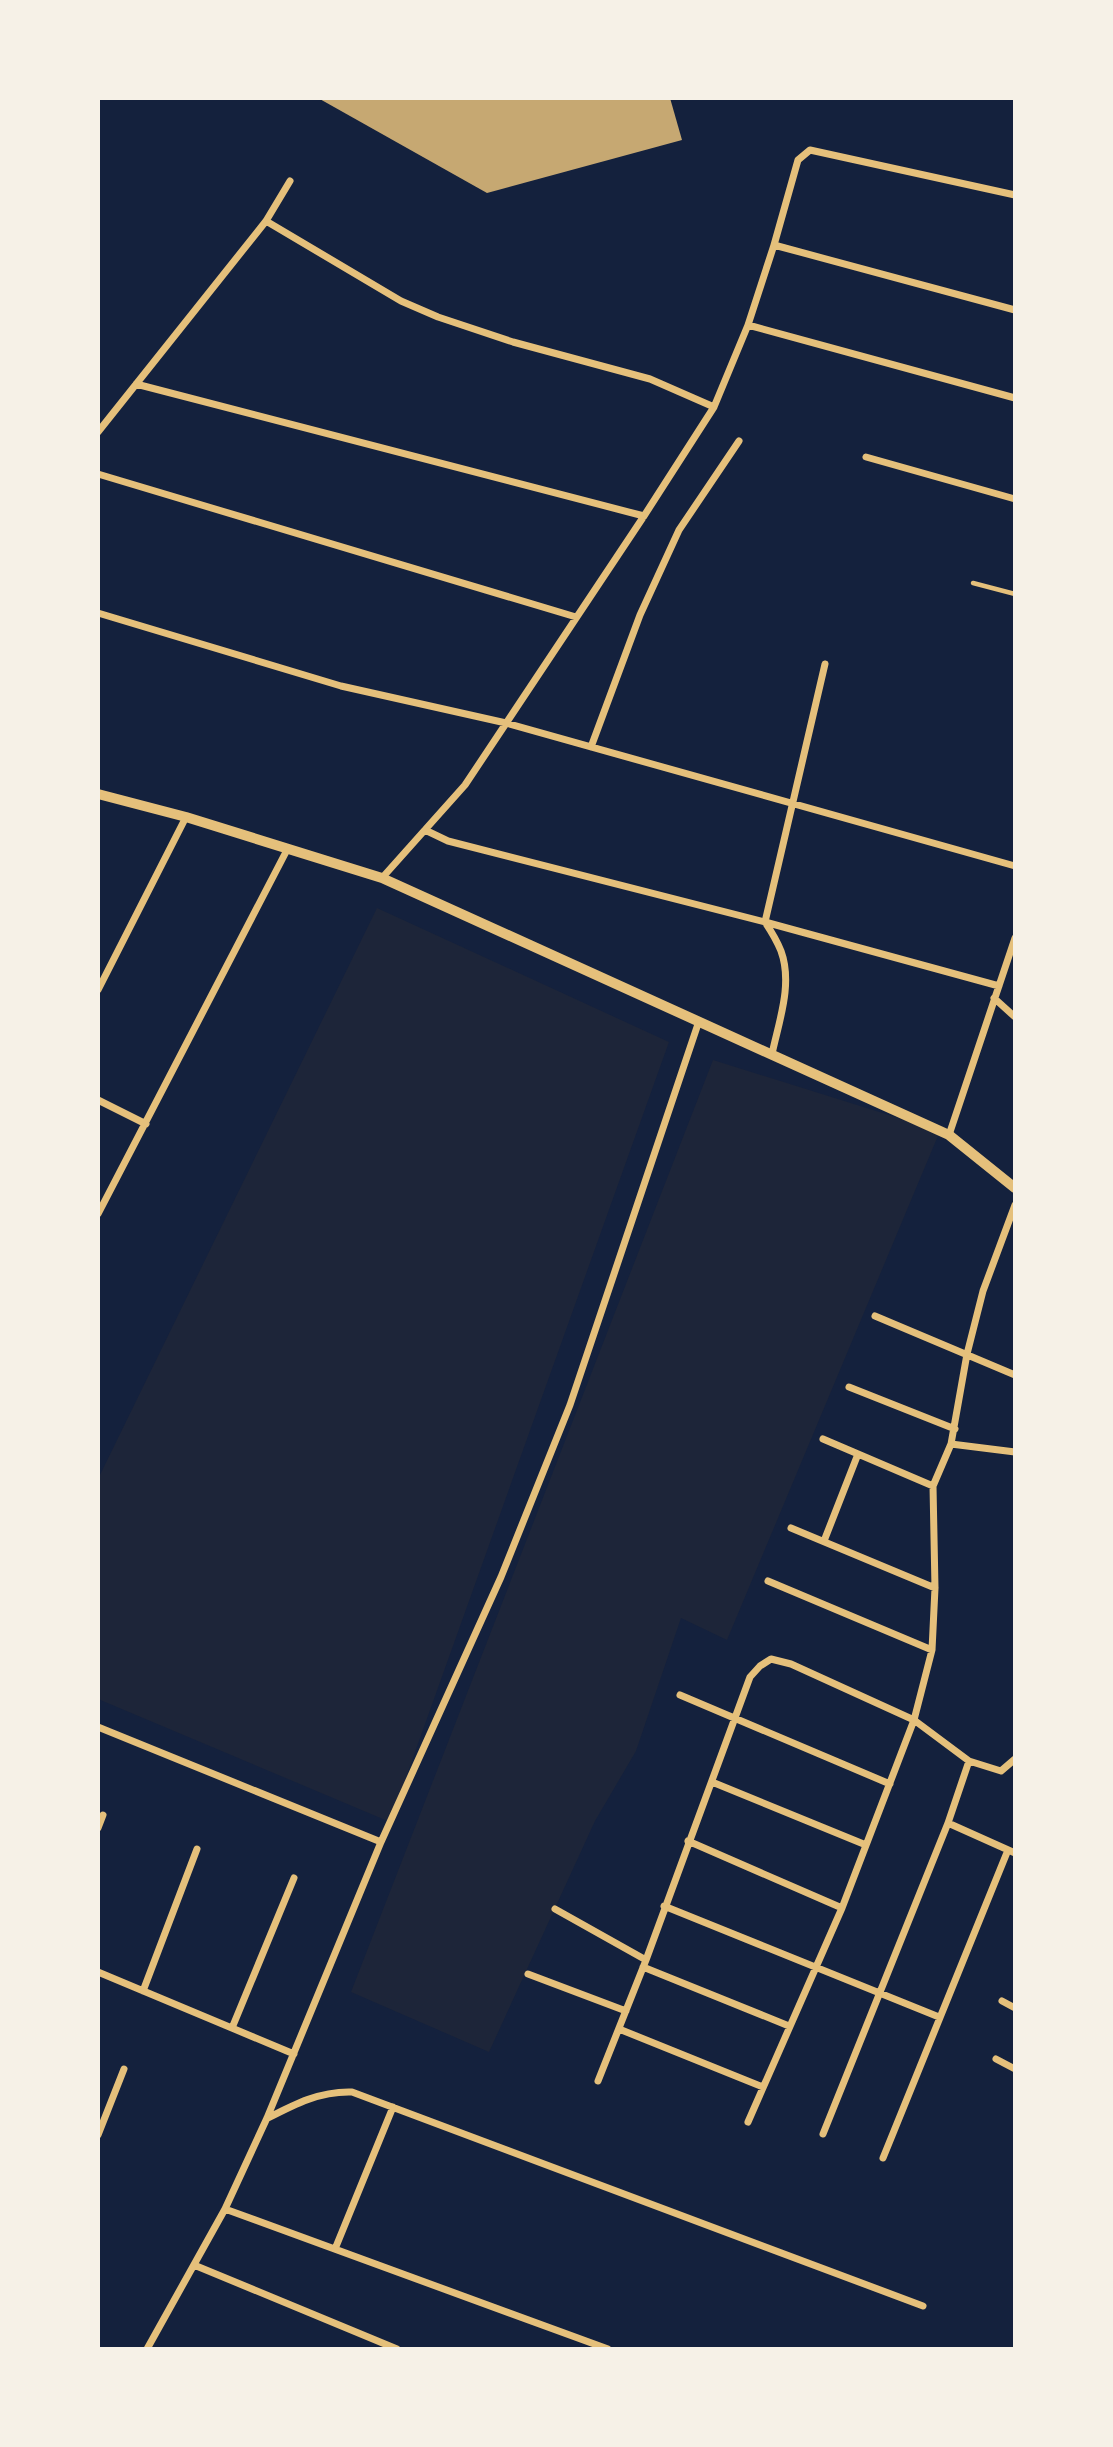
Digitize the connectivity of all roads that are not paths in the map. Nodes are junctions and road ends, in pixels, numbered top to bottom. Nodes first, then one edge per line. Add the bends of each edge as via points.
1 (290, 181) dead end
2 (1015, 195) edge
3 (266, 221) junction
4 (774, 245) junction
5 (1015, 310) edge
6 (748, 325) junction
7 (136, 384) junction
8 (1015, 398) edge
9 (714, 407) junction
10 (98, 432) edge
11 (739, 441) dead end
12 (866, 457) dead end
13 (98, 474) edge
14 (1015, 499) edge
15 (644, 516) junction
16 (973, 583) dead end
17 (1015, 594) edge
18 (98, 614) edge
19 (576, 617) junction
20 (825, 664) dead end
21 (506, 723) junction
22 (591, 747) junction
23 (98, 794) edge
24 (792, 802) junction
25 (186, 817) junction
26 (425, 830) junction
27 (288, 848) junction
28 (1015, 866) edge
29 (382, 878) junction
30 (765, 922) junction
31 (1015, 938) edge
32 (999, 986) junction
33 (98, 990) edge
34 (994, 998) junction
35 (1015, 1017) edge
36 (699, 1021) junction
37 (772, 1054) junction
38 (98, 1100) edge
39 (146, 1124) junction
40 (949, 1135) junction
41 (1015, 1188) edge
42 (1015, 1205) edge
43 (98, 1214) edge
44 (875, 1316) dead end
45 (967, 1354) junction
46 (1015, 1375) edge
47 (849, 1387) dead end
48 (955, 1429) junction
49 (823, 1439) dead end
50 (951, 1444) junction
51 (1015, 1452) edge
52 (858, 1454) junction
53 (933, 1486) junction
54 (791, 1528) dead end
55 (824, 1541) junction
56 (768, 1581) dead end
57 (935, 1588) junction
58 (932, 1650) junction
59 (680, 1695) dead end
60 (736, 1719) junction
61 (914, 1720) junction
62 (98, 1727) edge
63 (1015, 1759) edge
64 (969, 1762) junction
65 (712, 1782) junction
66 (890, 1784) junction
67 (103, 1815) dead end
68 (948, 1823) junction
69 (98, 1828) edge
70 (381, 1842) junction
71 (688, 1842) junction
72 (866, 1845) junction
73 (197, 1849) dead end
74 (1011, 1852) edge
75 (294, 1878) dead end
76 (664, 1906) junction
77 (842, 1908) junction
78 (555, 1909) dead end
79 (644, 1963) junction
80 (815, 1966) junction
81 (98, 1972) edge
82 (528, 1973) dead end
83 (143, 1991) junction
84 (879, 1993) junction
85 (1002, 2001) dead end
86 (1015, 2008) edge
87 (625, 2011) junction
88 (939, 2017) junction
89 (789, 2026) junction
90 (232, 2028) junction
91 (619, 2029) junction
92 (294, 2054) junction
93 (996, 2059) dead end
94 (124, 2068) dead end
95 (1015, 2068) edge
96 (598, 2081) dead end
97 (763, 2087) junction
98 (393, 2107) junction
99 (267, 2118) junction
100 (748, 2122) dead end
101 (823, 2134) dead end
102 (98, 2135) edge
103 (883, 2158) dead end
104 (225, 2209) junction
105 (335, 2249) junction
106 (194, 2265) junction
107 (923, 2306) dead end
108 (148, 2349) edge
109 (397, 2349) edge
110 (608, 2349) edge

1 - 3 street
2 - 4 street via 810,150 798,160
3 - 7 street
3 - 9 street via 401,301 438,317 650,379
4 - 5 street
4 - 6 street
6 - 8 street
6 - 9 street
7 - 10 street
7 - 15 street
9 - 15 street
11 - 22 street via 679,530 640,615
12 - 14 street
13 - 19 street
15 - 19 street
16 - 17 lane
18 - 21 street via 341,686
19 - 21 street
20 - 24 street
21 - 22 street
21 - 26 street via 465,785
22 - 24 street
23 - 25 street
24 - 28 street
24 - 30 street
25 - 27 street
25 - 33 street
26 - 29 street
26 - 30 street via 448,841
27 - 29 street
27 - 39 street
29 - 36 street
30 - 32 street
30 - 37 street via 785,965 786,987
31 - 32 street
32 - 34 street
34 - 35 street
34 - 40 street
36 - 37 street
36 - 70 street via 570,1405 501,1577
37 - 40 street
38 - 39 street
39 - 43 street
40 - 41 street
42 - 45 street
44 - 45 street
45 - 46 street
45 - 48 street
47 - 48 street
48 - 50 street
49 - 52 street
50 - 51 street
50 - 53 street
52 - 53 street
52 - 55 street
53 - 57 street
54 - 55 street
55 - 57 street
56 - 58 street
57 - 58 street
58 - 61 street
59 - 60 street
60 - 61 street via 750,1677 771,1659
60 - 65 street
60 - 66 street
61 - 64 street
61 - 66 street
62 - 70 street
63 - 64 street via 1002,1771
64 - 68 street
65 - 71 street
65 - 72 street
66 - 72 street
67 - 69 street
68 - 74 street
68 - 84 street
70 - 92 street
71 - 76 street
71 - 77 street
72 - 77 street
73 - 83 street
74 - 88 street
75 - 90 street
76 - 79 street
76 - 80 street
77 - 80 street
78 - 79 street
79 - 87 street
79 - 89 street
80 - 84 street
80 - 89 street
81 - 83 street
82 - 87 street
83 - 90 street
84 - 88 street
84 - 101 street
85 - 86 street
87 - 91 street
88 - 103 street
89 - 97 street
90 - 92 street
91 - 96 street
91 - 97 street
92 - 99 street
93 - 95 street
94 - 102 street
97 - 100 street
98 - 99 street via 352,2092 336,2092 302,2100
98 - 105 street
98 - 107 street
99 - 104 street
104 - 105 street
104 - 106 street
105 - 110 street
106 - 108 street
106 - 109 street

